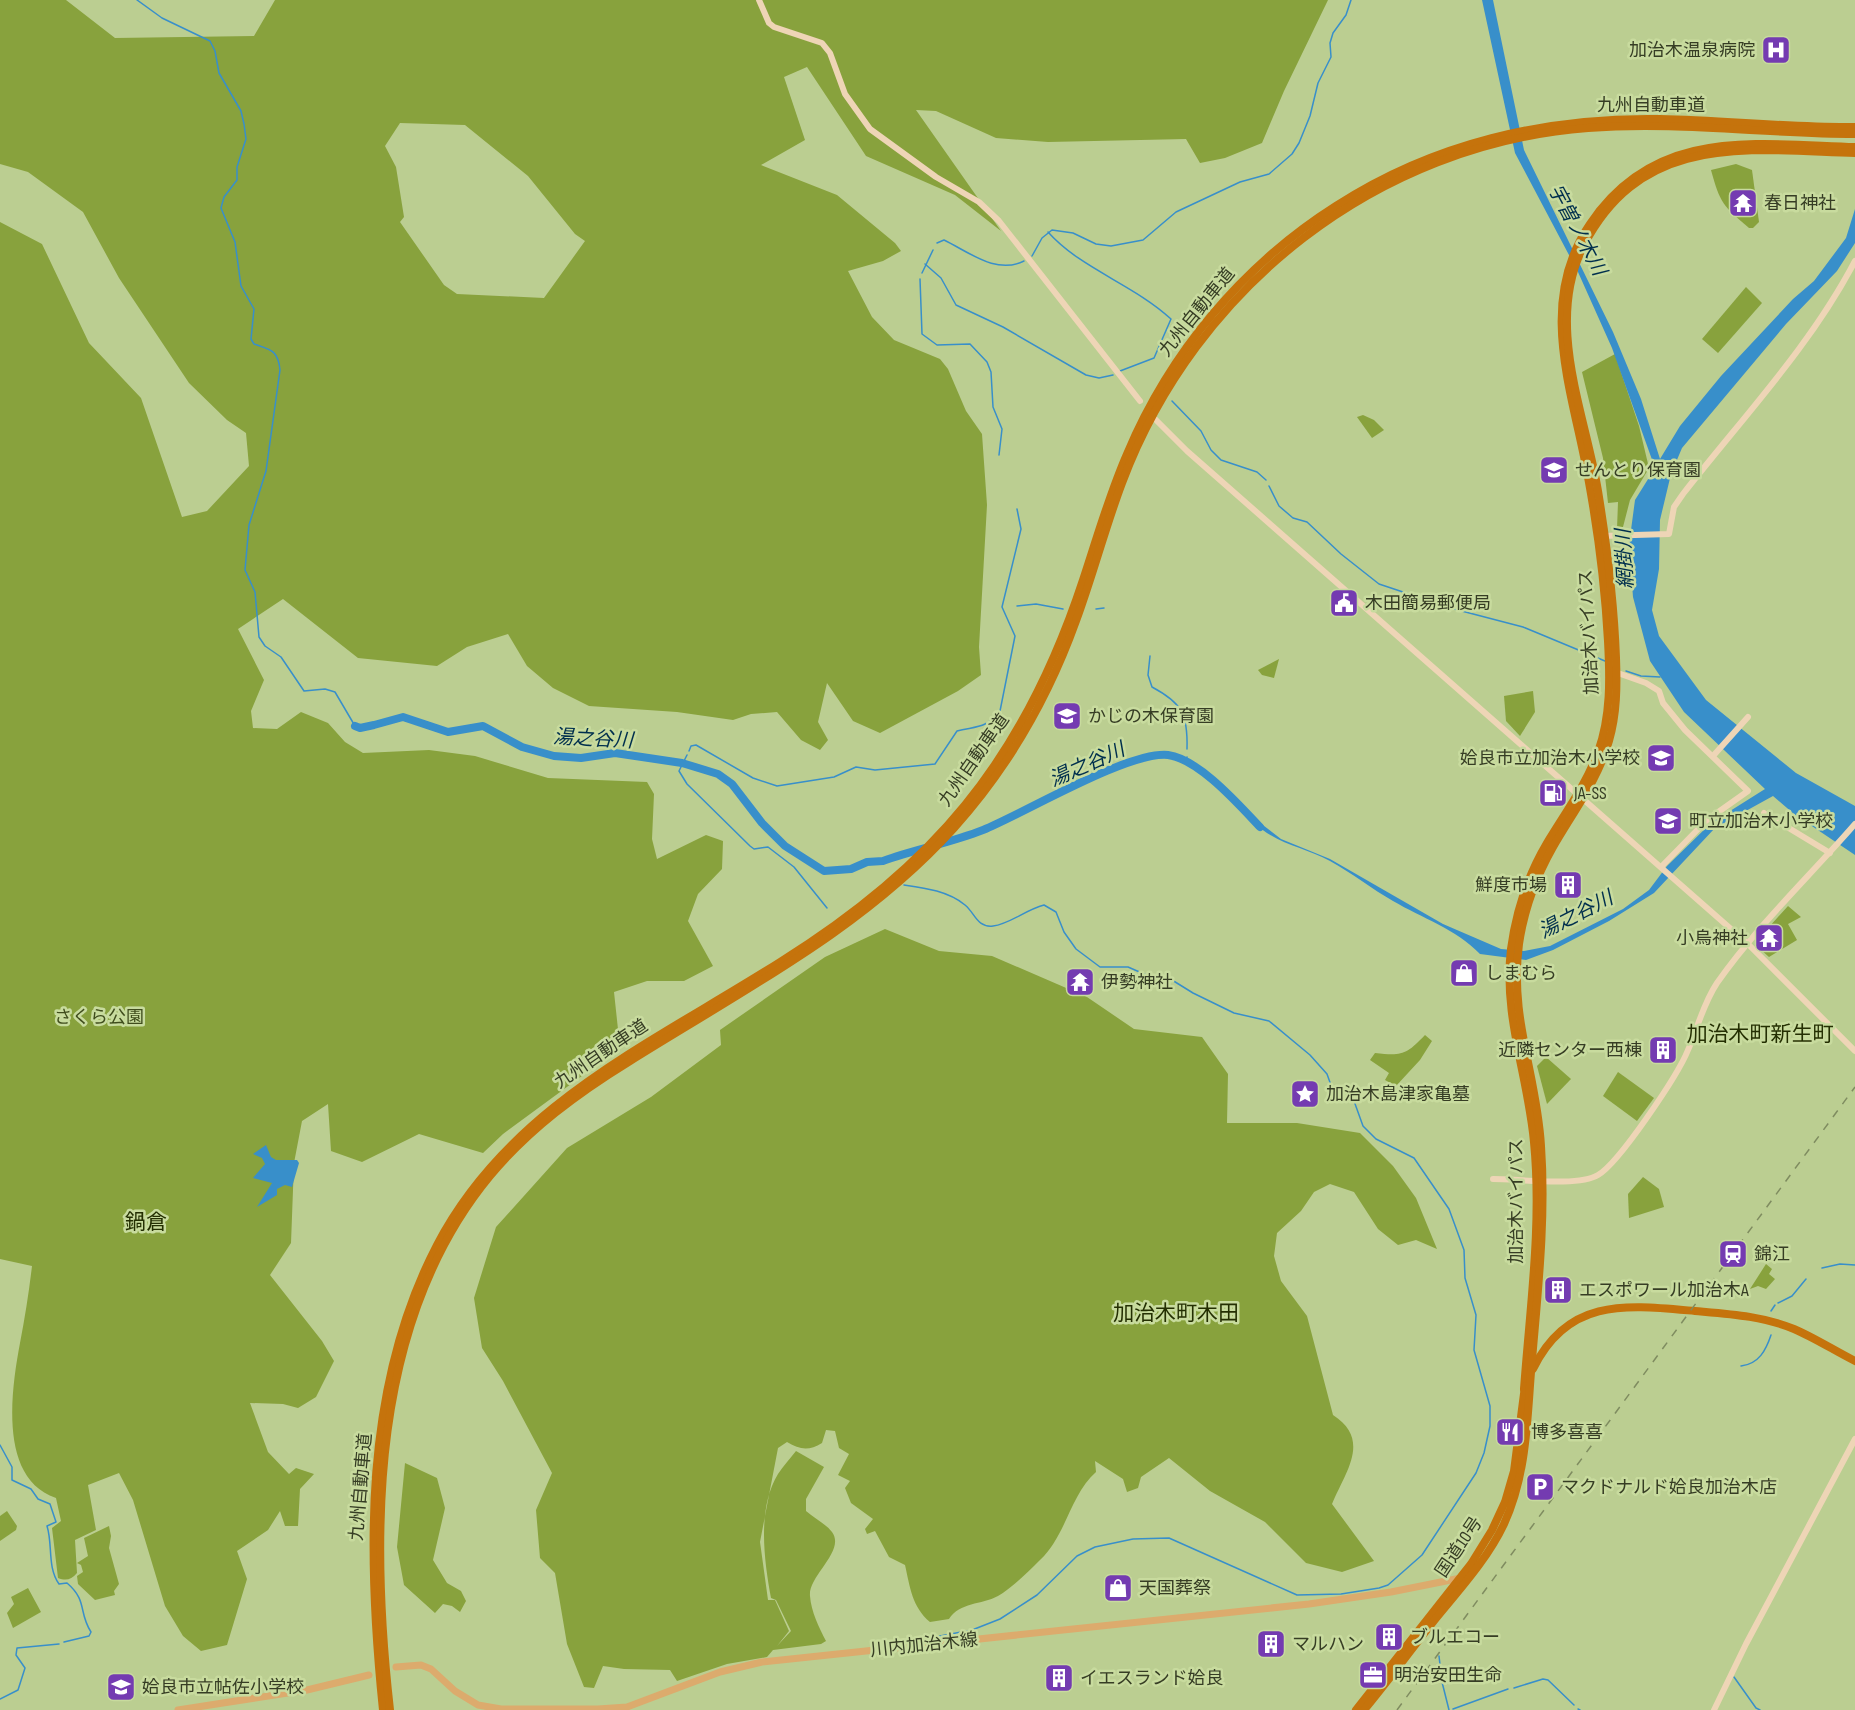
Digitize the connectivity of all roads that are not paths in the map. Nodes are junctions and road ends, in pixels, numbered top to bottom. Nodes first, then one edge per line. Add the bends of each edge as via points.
1 (759, 0) edge
2 (1855, 125) edge
3 (1843, 128) junction
4 (1545, 130) junction
5 (1855, 134) edge
6 (1482, 144) junction
7 (1855, 147) edge
8 (1843, 150) junction
9 (1855, 153) edge
10 (1855, 261) edge
11 (1140, 401) dead end
12 (1156, 420) dead end
13 (1601, 536) junction
14 (1613, 671) junction
15 (1746, 720) dead end
16 (1715, 753) junction
17 (1580, 796) junction
18 (1764, 813) dead end
19 (1855, 824) edge
20 (1831, 852) junction
21 (1662, 868) junction
22 (1748, 944) junction
23 (1855, 1051) edge
24 (1494, 1179) dead end
25 (1540, 1179) junction
26 (1536, 1313) junction
27 (1553, 1338) junction
28 (1855, 1361) edge
29 (1531, 1375) junction
30 (1524, 1389) junction
31 (1855, 1439) edge
32 (1470, 1577) junction
33 (1459, 1578) junction
34 (1432, 1584) junction
35 (1442, 1601) junction
36 (396, 1667) dead end
37 (369, 1675) dead end
38 (542, 1709) edge
39 (178, 1710) edge
40 (383, 1710) edge
41 (390, 1710) edge
42 (1356, 1710) edge
43 (1364, 1710) edge
44 (1714, 1710) edge

1 - 11 street via 774,27 822,44 833,60 845,94 870,129 936,177 979,202 999,220
2 - 3 highway
3 - 4 highway, 九州自動車道 via 1645,126
3 - 4 highway, 九州自動車道 via 1626,119
3 - 5 highway, 九州自動車道
4 - 6 highway, 九州自動車道
6 - 40 highway, 九州自動車道 via 1394,173 1335,206 1251,272 1197,332 1155,396 1127,451 1044,682 983,783 919,855 877,893 811,942 565,1096 494,1161 454,1215 424,1271 403,1330 379,1449 372,1553
6 - 41 highway, 九州自動車道 via 1397,179 1338,212 1265,269 1203,336 1161,399 1133,454 1075,624 1049,684 988,787 930,854 882,898 815,947 569,1102 512,1151 457,1222 415,1314 385,1450 380,1607
7 - 8 highway, 加治木バイパス
8 - 9 highway, 加治木バイパス
8 - 13 highway, 加治木バイパス via 1724,151 1683,159 1637,183 1591,228 1560,308 1561,346
10 - 13 street via 1802,346 1674,507 1669,534
12 - 17 street via 1186,451
13 - 14 highway, 加治木バイパス
14 - 16 street via 1659,691 1663,703 1678,721
14 - 17 highway, 加治木バイパス via 1603,736
15 - 16 street
16 - 21 street via 1748,791 1707,820
17 - 21 street
17 - 25 highway, 加治木バイパス via 1536,866 1520,909 1515,946 1512,1028
18 - 20 street
19 - 20 street
20 - 22 street
21 - 22 street
22 - 23 street
22 - 25 street via 1715,986 1675,1076 1609,1166 1588,1179
24 - 25 street
25 - 26 highway, 加治木バイパス via 1543,1210
25 - 30 highway, 加治木バイパス
26 - 27 highway via 1540,1335
26 - 29 highway, 加治木バイパス
27 - 28 highway, 国道10号 via 1574,1321 1604,1309 1648,1307 1730,1314 1777,1324
27 - 29 highway, 国道10号
29 - 30 highway, 国道10号
29 - 32 highway, 国道10号 via 1516,1494 1503,1527
30 - 33 highway, 国道10号 via 1514,1471 1505,1502 1492,1530
31 - 44 street
32 - 33 main road, 川内加治木線
32 - 43 highway, 国道10号
33 - 34 main road, 川内加治木線
33 - 35 highway, 国道10号
34 - 35 main road via 1441,1590
34 - 38 main road, 川内加治木線 via 1309,1604 762,1662 720,1672 627,1707
35 - 42 highway, 国道10号
36 - 38 main road, 川内加治木線 via 421,1665 431,1669 455,1692 478,1705
37 - 39 main road via 307,1690

